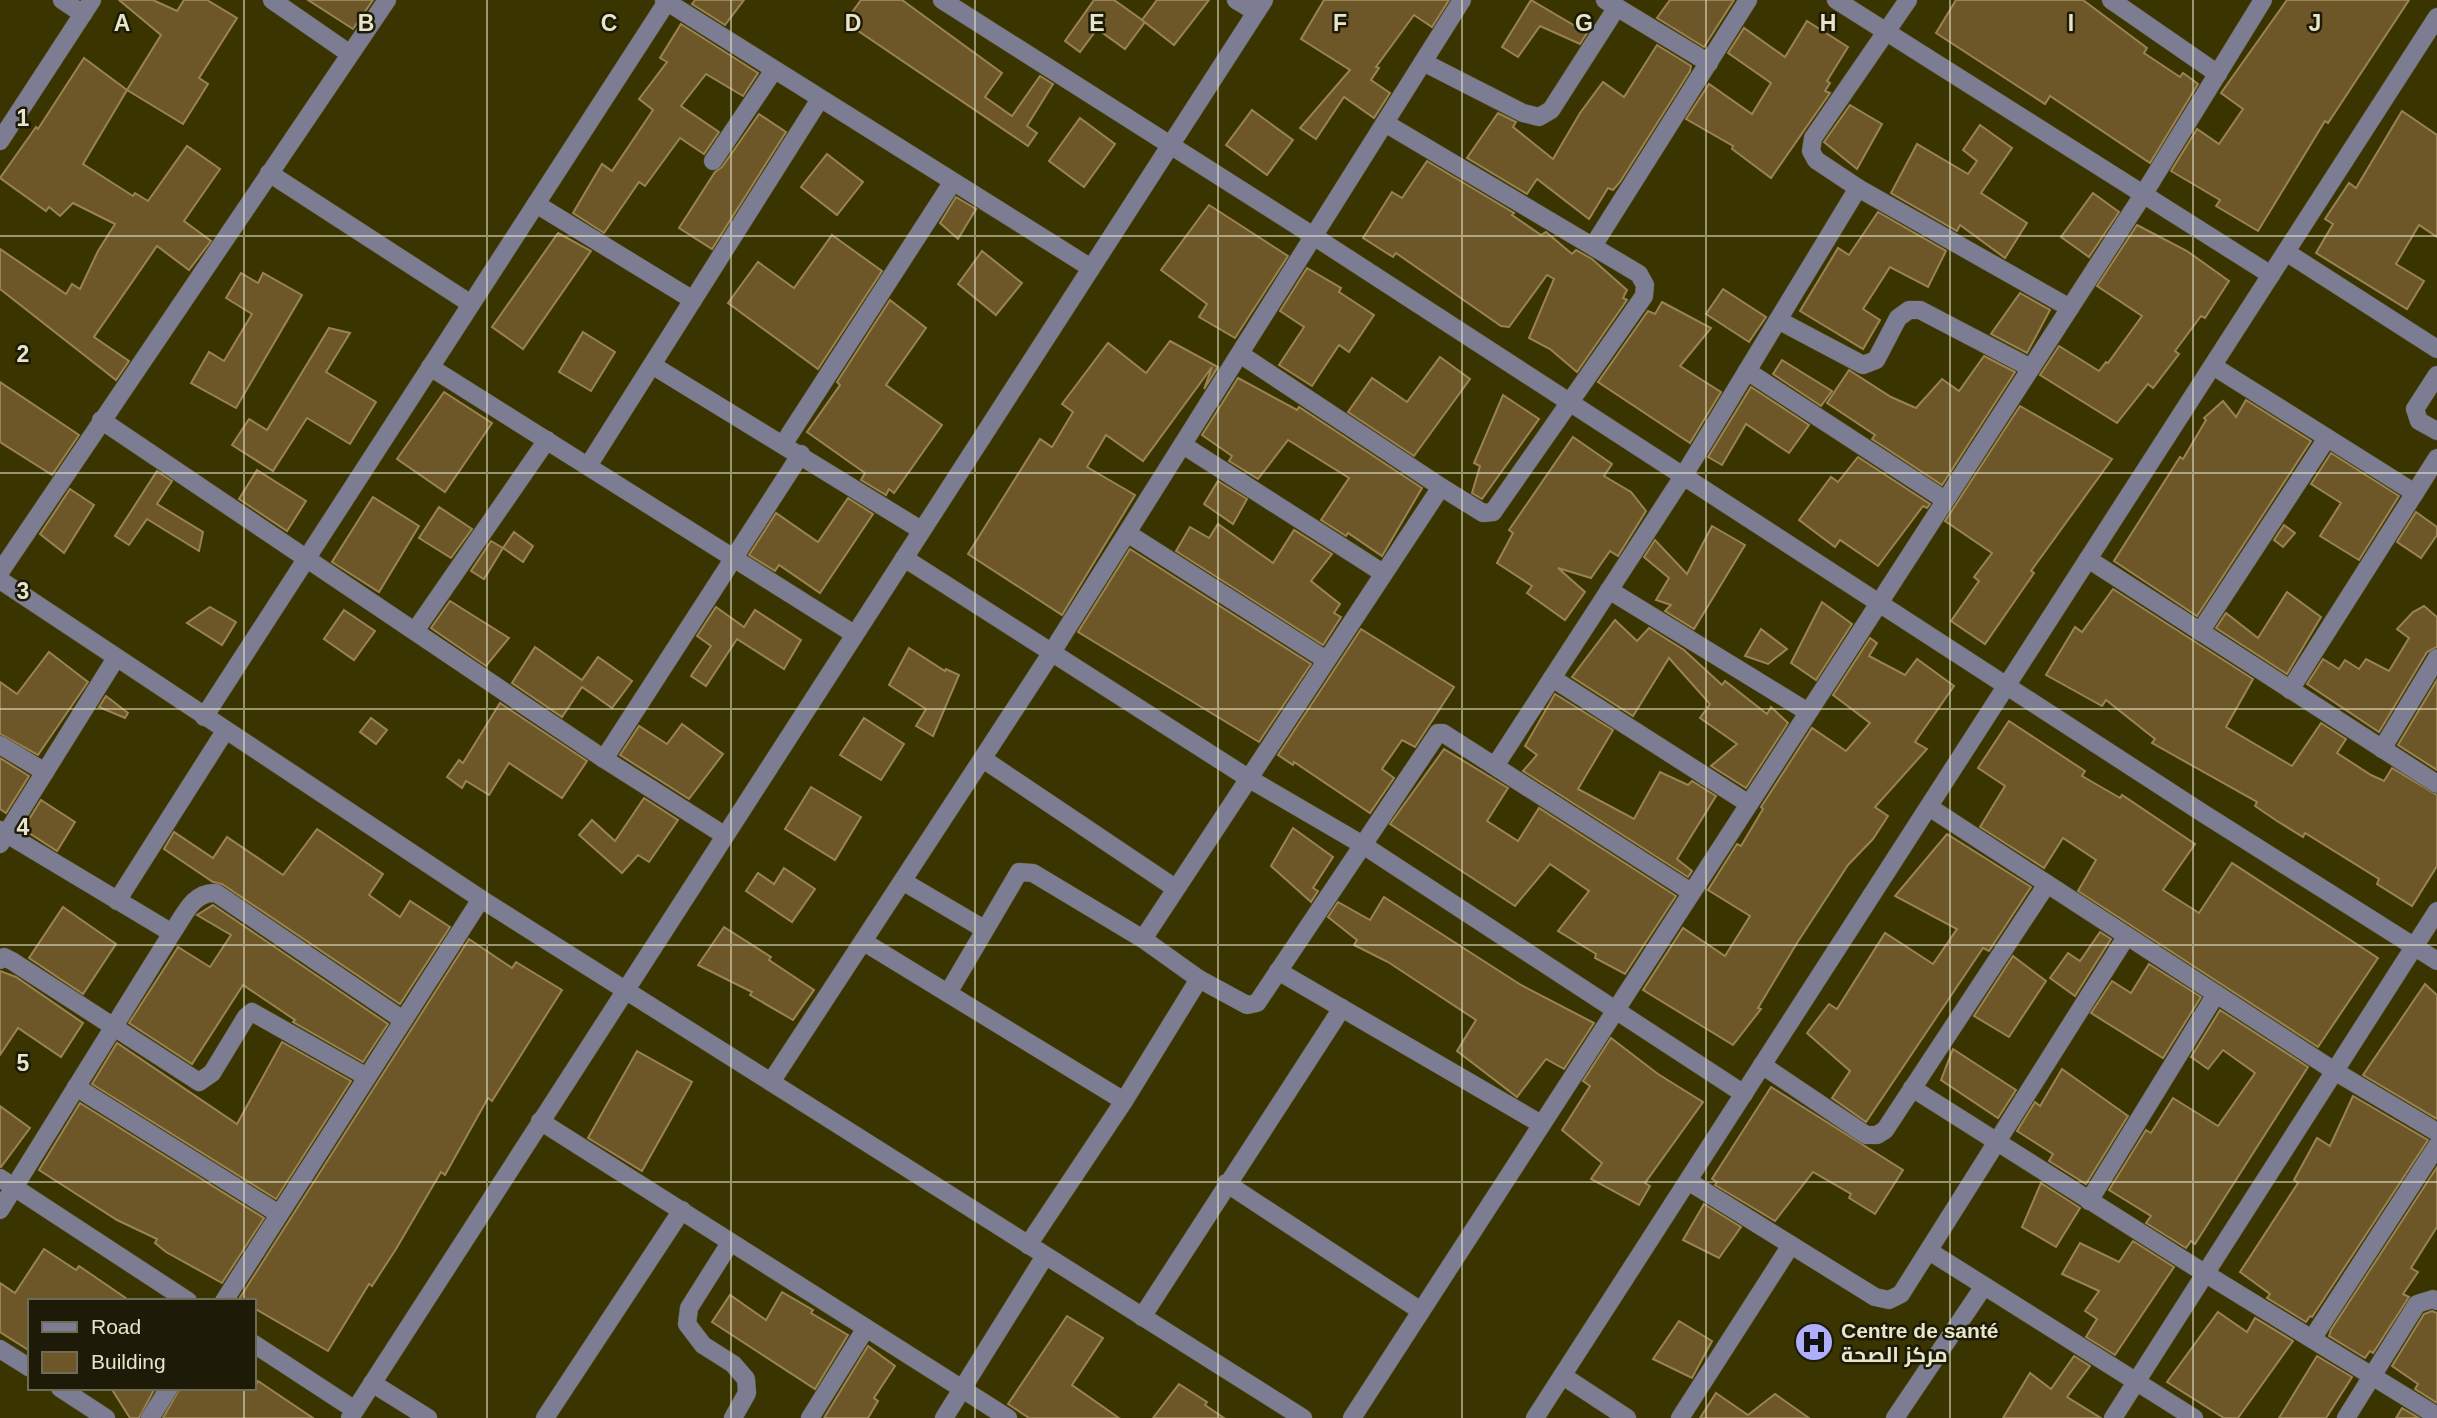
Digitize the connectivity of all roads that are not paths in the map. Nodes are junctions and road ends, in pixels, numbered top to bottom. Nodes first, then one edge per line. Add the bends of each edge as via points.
1 (62, 0) edge
2 (272, 0) edge
3 (387, 0) edge
4 (942, 0) edge
5 (1236, 0) edge
6 (1462, 0) edge
7 (1748, 0) edge
8 (1836, 0) edge
9 (1908, 0) edge
10 (2111, 0) edge
11 (2263, 0) edge
12 (666, 1) edge
13 (1611, 4) edge
14 (1260, 6) edge
15 (87, 7) edge
16 (2437, 17) edge
17 (1888, 33) junction
18 (350, 54) junction
19 (1423, 62) junction
20 (1709, 63) junction
21 (774, 70) junction
22 (2218, 74) junction
23 (820, 99) junction
24 (1385, 123) junction
25 (0, 141) edge
26 (1170, 145) junction
27 (713, 161) dead end
28 (269, 173) junction
29 (952, 183) junction
30 (1858, 188) junction
31 (2143, 195) junction
32 (536, 204) junction
33 (1314, 237) junction
34 (1593, 246) junction
35 (2286, 252) junction
36 (1091, 268) junction
37 (2271, 275) junction
38 (693, 300) junction
39 (471, 304) junction
40 (2070, 308) junction
41 (1778, 320) junction
42 (2437, 349) edge
43 (1240, 354) junction
44 (652, 365) junction
45 (2213, 366) junction
46 (430, 367) junction
47 (2031, 368) junction
48 (1747, 371) junction
49 (2437, 375) edge
50 (1568, 403) junction
51 (102, 420) junction
52 (2437, 431) edge
53 (2327, 438) junction
54 (547, 440) junction
55 (784, 443) junction
56 (1183, 445) junction
57 (801, 454) junction
58 (2437, 458) edge
59 (588, 466) junction
60 (1684, 475) junction
61 (1440, 487) junction
62 (2415, 493) junction
63 (1945, 500) junction
64 (921, 530) junction
65 (1127, 533) junction
66 (307, 557) junction
67 (904, 558) junction
68 (734, 559) junction
69 (2088, 559) junction
70 (0, 572) edge
71 (1383, 573) junction
72 (0, 580) edge
73 (1609, 590) junction
74 (1880, 602) junction
75 (415, 631) junction
76 (2200, 632) junction
77 (854, 634) junction
78 (1052, 652) junction
79 (116, 658) junction
80 (2437, 658) edge
81 (1326, 660) junction
82 (1552, 678) junction
83 (2007, 685) junction
84 (2290, 690) junction
85 (1808, 712) junction
86 (204, 717) junction
87 (225, 731) junction
88 (0, 745) edge
89 (2382, 749) junction
90 (604, 759) junction
91 (983, 759) junction
92 (1495, 766) junction
93 (45, 772) junction
94 (1248, 778) junction
95 (2437, 784) edge
96 (1749, 804) junction
97 (1928, 807) junction
98 (724, 835) junction
99 (2, 836) edge
100 (1363, 845) junction
101 (904, 882) junction
102 (2047, 884) junction
103 (1175, 888) junction
104 (1691, 891) junction
105 (481, 899) junction
106 (117, 901) junction
107 (2437, 911) edge
108 (984, 929) junction
109 (172, 933) junction
110 (2126, 937) junction
111 (1143, 939) junction
112 (864, 942) junction
113 (2415, 947) junction
114 (0, 960) edge
115 (2437, 961) edge
116 (1278, 971) junction
117 (1199, 979) junction
118 (625, 990) junction
119 (948, 993) junction
120 (2216, 994) junction
121 (1342, 1008) junction
122 (1614, 1009) junction
123 (403, 1020) junction
124 (114, 1027) junction
125 (1762, 1065) junction
126 (2336, 1072) junction
127 (367, 1077) junction
128 (771, 1082) junction
129 (76, 1087) junction
130 (1912, 1088) junction
131 (1744, 1094) junction
132 (1124, 1101) junction
133 (540, 1121) junction
134 (1541, 1124) junction
135 (2437, 1132) edge
136 (1998, 1144) junction
137 (2437, 1146) edge
138 (1688, 1181) junction
139 (7, 1183) edge
140 (1226, 1183) junction
141 (2089, 1201) junction
142 (0, 1210) edge
143 (682, 1210) junction
144 (279, 1214) junction
145 (730, 1243) junction
146 (1028, 1245) junction
147 (1791, 1245) junction
148 (1929, 1251) junction
149 (1045, 1256) junction
150 (2206, 1275) junction
151 (1984, 1286) junction
152 (185, 1299) edge
153 (225, 1299) edge
154 (2437, 1301) edge
155 (1421, 1311) junction
156 (1142, 1317) junction
157 (866, 1328) junction
158 (2312, 1339) junction
159 (256, 1345) edge
160 (0, 1349) edge
161 (28, 1367) edge
162 (1563, 1376) junction
163 (2370, 1376) junction
164 (2137, 1381) junction
165 (372, 1383) junction
166 (962, 1389) junction
167 (63, 1390) edge
168 (168, 1390) edge
169 (352, 1414) edge
170 (550, 1416) edge
171 (2437, 1416) edge
172 (106, 1418) edge
173 (150, 1418) edge
174 (428, 1418) edge
175 (733, 1418) edge
176 (810, 1418) edge
177 (944, 1418) edge
178 (1008, 1418) edge
179 (1303, 1418) edge
180 (1352, 1418) edge
181 (1535, 1418) edge
182 (1627, 1418) edge
183 (1680, 1418) edge
184 (1895, 1418) edge
185 (2113, 1418) edge
186 (2194, 1418) edge
187 (2346, 1418) edge

1 - 15 street
2 - 18 street
3 - 18 street
4 - 26 street
5 - 14 street
6 - 19 street
7 - 20 street
8 - 17 street
9 - 17 street
10 - 22 street
11 - 22 street
12 - 21 street
12 - 32 street
13 - 19 street via 1551,110 1539,117
13 - 20 street
14 - 26 street
15 - 25 street
16 - 35 street
17 - 30 street via 1813,138 1811,151 1816,160
17 - 31 street
18 - 28 street
19 - 24 street
20 - 34 street
21 - 23 street
21 - 27 street
22 - 31 street
23 - 29 street
23 - 38 street
24 - 33 street
24 - 34 street
26 - 33 street
26 - 36 street
28 - 39 street
28 - 51 street
29 - 36 street
29 - 55 street
30 - 40 street
30 - 41 street
31 - 37 street
31 - 40 street
32 - 38 street
32 - 39 street
33 - 43 street
33 - 50 street
34 - 50 street via 1639,274 1644,296
35 - 37 street
35 - 42 street
36 - 64 street
37 - 45 street
38 - 44 street
39 - 46 street
40 - 47 street
41 - 47 street via 1863,365 1876,360 1898,318 1909,310 1920,310
41 - 48 street
43 - 56 street
43 - 61 street
44 - 55 street
44 - 59 street
45 - 53 street
45 - 69 street
46 - 54 street
46 - 66 street
47 - 63 street
48 - 60 street
48 - 63 street
49 - 52 street via 2415,415
50 - 60 street
50 - 61 street via 1493,512 1483,513
51 - 66 street
51 - 70 street
53 - 62 street
53 - 76 street
54 - 59 street
54 - 75 street
55 - 57 street
56 - 65 street
56 - 71 street
57 - 64 street
57 - 68 street
58 - 62 street
59 - 68 street
60 - 73 street
60 - 74 street
61 - 71 street
62 - 84 street
63 - 74 street
64 - 67 street
65 - 78 street
65 - 81 street
66 - 75 street
66 - 86 street
67 - 77 street
67 - 78 street
68 - 77 street
68 - 90 street
69 - 76 street
69 - 83 street
71 - 81 street
72 - 79 street
73 - 82 street
73 - 85 street
74 - 83 street
74 - 85 street
75 - 90 street
76 - 84 street
77 - 98 street
78 - 91 street
78 - 94 street
79 - 86 street
79 - 93 street
80 - 89 street
81 - 94 street
82 - 92 street
82 - 96 street
83 - 97 street
83 - 113 street
84 - 89 street
85 - 96 street
86 - 87 street
87 - 105 street
87 - 106 street
88 - 93 street
89 - 95 street
90 - 98 street
91 - 101 street
91 - 103 street
92 - 100 street via 1438,733
92 - 104 street
93 - 99 street
94 - 100 street
94 - 103 street
96 - 104 street
97 - 102 street
97 - 125 street
98 - 118 street
99 - 106 street
100 - 116 street
100 - 122 street
101 - 108 street
101 - 112 street
102 - 110 street
102 - 130 street
103 - 111 street
104 - 122 street
105 - 118 street
105 - 123 street
106 - 109 street
107 - 113 street
108 - 111 street via 1019,872 1033,873
108 - 119 street
109 - 123 street via 195,899 205,892 216,893
109 - 124 street
110 - 120 street
110 - 136 street
111 - 117 street
112 - 119 street
112 - 128 street
113 - 115 street
113 - 126 street
114 - 124 street via 12,961
116 - 117 street via 1256,1003 1247,1005
116 - 121 street
117 - 132 street
118 - 128 street
118 - 133 street
119 - 132 street
120 - 126 street
120 - 141 street
121 - 134 street
121 - 140 street
122 - 131 street
122 - 134 street
123 - 127 street
124 - 127 street via 200,1082 212,1073 253,1012
124 - 129 street
125 - 130 street via 1866,1135 1885,1130
125 - 131 street
126 - 135 street
126 - 150 street
127 - 144 street
128 - 146 street
129 - 139 street
129 - 144 street
130 - 136 street
131 - 138 street
132 - 146 street
133 - 143 street
133 - 165 street
134 - 155 street
136 - 141 street
136 - 148 street
137 - 158 street
138 - 147 street
138 - 162 street
139 - 142 street
139 - 152 street
140 - 155 street
140 - 156 street
141 - 150 street
143 - 145 street
143 - 170 street
144 - 153 street
145 - 157 street
145 - 175 street via 689,1308 687,1324 703,1345 733,1364 746,1379 747,1393
146 - 149 street
147 - 148 street via 1875,1297 1889,1300 1901,1294
147 - 183 street
148 - 151 street
149 - 156 street
149 - 166 street
150 - 158 street
150 - 164 street
151 - 164 street
151 - 184 street
154 - 163 street via 2433,1298 2417,1304
155 - 180 street
156 - 179 street
157 - 166 street
157 - 176 street
158 - 163 street
159 - 169 street
160 - 161 street
162 - 181 street
162 - 182 street
163 - 171 street
163 - 187 street
164 - 185 street
164 - 186 street
165 - 169 street
165 - 174 street
166 - 177 street
166 - 178 street
167 - 172 street
168 - 173 street

